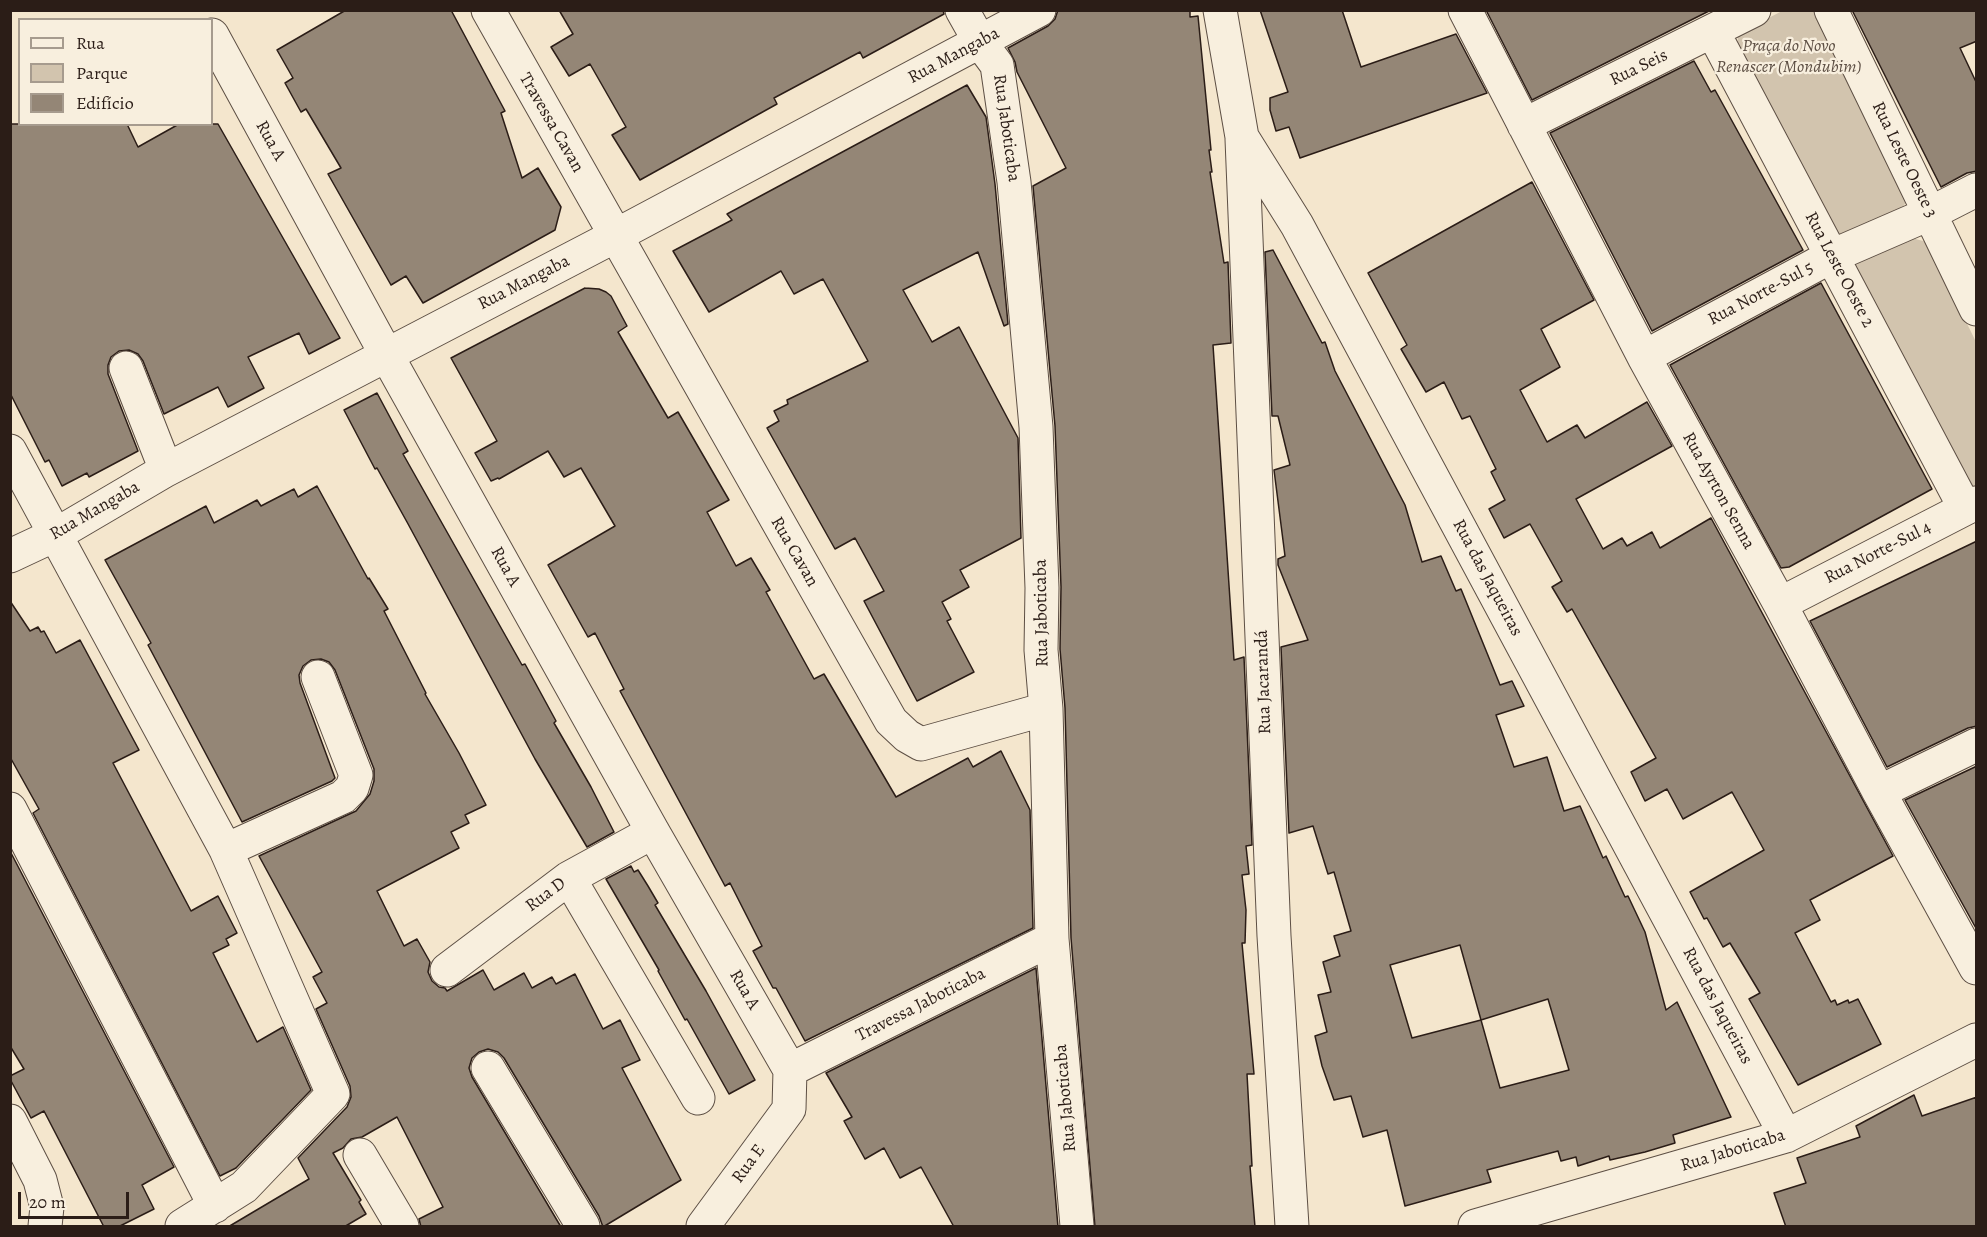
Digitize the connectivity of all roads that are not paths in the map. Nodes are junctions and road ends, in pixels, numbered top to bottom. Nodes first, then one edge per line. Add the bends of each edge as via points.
1 (488, 10) edge
2 (962, 10) edge
3 (1039, 10) edge
4 (1220, 10) edge
5 (1465, 10) edge
6 (1754, 10) edge
7 (1830, 10) edge
8 (1713, 32) junction
9 (213, 37) edge
10 (980, 42) junction
11 (1524, 125) junction
12 (1242, 137) junction
13 (1977, 190) edge
14 (1931, 213) junction
15 (615, 236) junction
16 (1832, 256) junction
17 (1977, 309) edge
18 (387, 354) junction
19 (1644, 357) junction
20 (126, 368) dead end
21 (10, 450) edge
22 (166, 470) junction
23 (1971, 506) edge
24 (57, 534) junction
25 (10, 556) edge
26 (1780, 604) junction
27 (318, 676) dead end
28 (1046, 709) junction
29 (1977, 745) edge
30 (1879, 792) junction
31 (10, 809) edge
32 (653, 832) junction
33 (226, 850) junction
34 (569, 878) junction
35 (1052, 939) junction
36 (1976, 968) edge
37 (447, 970) dead end
38 (1977, 1040) edge
39 (488, 1068) dead end
40 (790, 1085) junction
41 (698, 1098) dead end
42 (10, 1121) edge
43 (1786, 1136) junction
44 (360, 1155) dead end
45 (215, 1206) junction
46 (45, 1227) edge
47 (182, 1227) edge
48 (402, 1227) edge
49 (583, 1227) edge
50 (703, 1227) edge
51 (1077, 1227) edge
52 (1293, 1227) edge
53 (1475, 1227) edge

1 - 15 street, Travessa Cavan
2 - 10 street, Rua Jaboticaba
3 - 10 street, Rua Mangaba
4 - 12 street, Rua das Jaqueiras
5 - 11 street, Rua Ayrton Senna
6 - 8 street, Rua Seis
7 - 14 street, Rua Leste Oeste 3
8 - 11 street, Rua Seis
8 - 16 street, Rua Leste Oeste 2
9 - 18 street, Rua A
10 - 15 street, Rua Mangaba
10 - 28 street, Rua Jaboticaba via 997,65 1014,182 1036,427
11 - 19 street, Rua Ayrton Senna
12 - 43 street, Rua das Jaqueiras via 1303,235
12 - 52 street, Rua Jacarandá via 1274,936
13 - 14 street, Rua Norte-Sul 5
14 - 16 street, Rua Norte-Sul 5
14 - 17 street, Rua Leste Oeste 3
15 - 18 street, Rua Mangaba
15 - 28 street, Rua Cavan via 891,721 921,744
16 - 19 street, Rua Norte-Sul 5
16 - 23 street, Rua Leste Oeste 2
18 - 22 street, Rua Mangaba
18 - 32 street, Rua A
19 - 26 street, Rua Ayrton Senna
20 - 22 street
21 - 24 street
22 - 24 street, Rua Mangaba
23 - 26 street, Rua Norte-Sul 4
24 - 25 street, Rua Mangaba
24 - 33 street
26 - 30 street, Rua Ayrton Senna
27 - 33 street via 356,775 352,788 343,797
28 - 35 street, Rua Jaboticaba
29 - 30 street
30 - 36 street, Rua Ayrton Senna
31 - 45 street
32 - 34 street, Rua D
32 - 40 street, Rua A
33 - 45 street via 333,1094 244,1187
34 - 37 street, Rua D
34 - 41 street
35 - 40 street, Travessa Jaboticaba
35 - 51 street, Rua Jaboticaba
38 - 43 street, Rua Jaboticaba
39 - 49 street
40 - 50 street, Rua E via 789,1109
42 - 46 street via 40,1180 47,1207
43 - 53 street, Rua Jaboticaba
44 - 48 street
45 - 47 street

